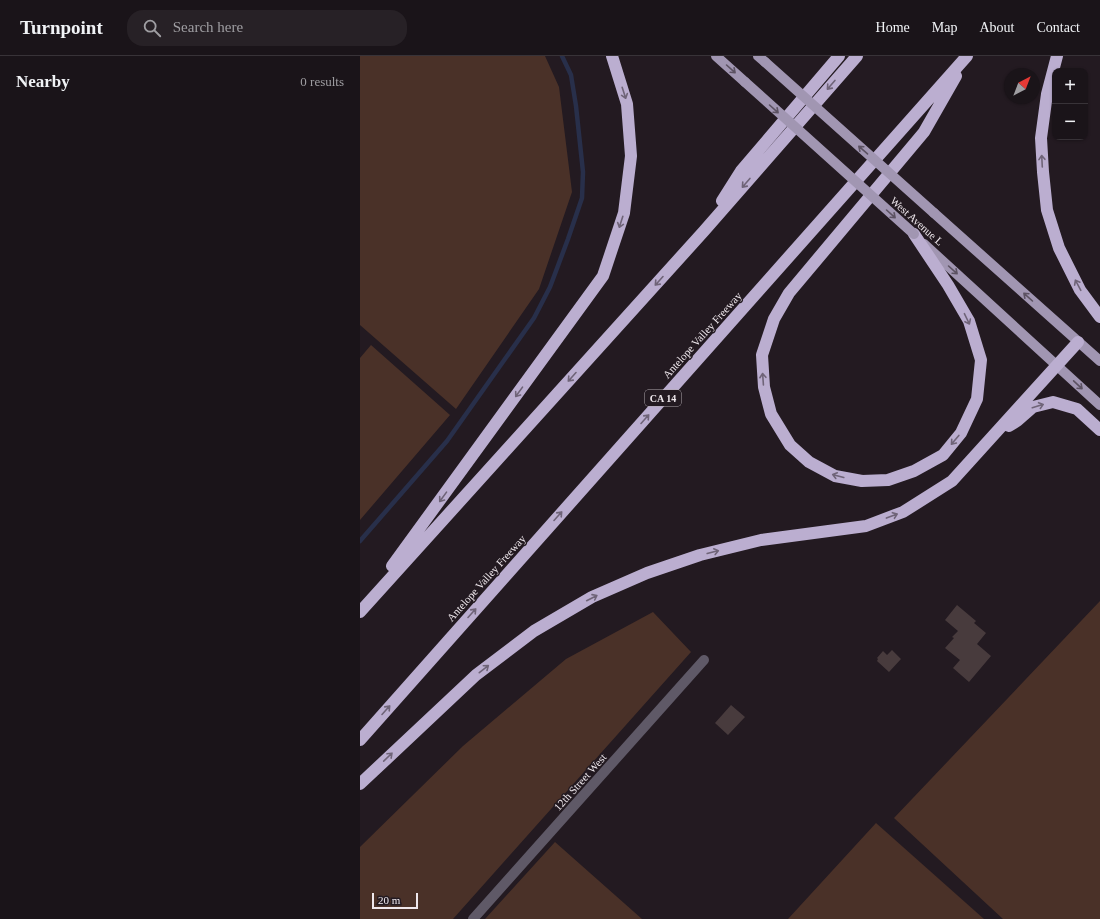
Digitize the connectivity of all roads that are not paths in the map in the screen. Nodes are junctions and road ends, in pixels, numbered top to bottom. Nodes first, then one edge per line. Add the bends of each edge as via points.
1 (612, 56) edge
2 (716, 56) edge
3 (839, 56) edge
4 (857, 56) edge
5 (968, 56) edge
6 (1057, 56) edge
7 (761, 58) edge
8 (704, 231) junction
9 (914, 234) junction
10 (1100, 316) edge
11 (1078, 342) junction
12 (1100, 361) edge
13 (1057, 365) junction
14 (1100, 405) edge
15 (1100, 430) edge
16 (994, 435) junction
17 (360, 611) edge
18 (704, 660) dead end
19 (360, 740) edge
20 (360, 784) edge
21 (473, 919) edge

1 -> 17 highway via 627,104 630,156 624,213 603,276
2 -> 9 main road, West Avenue L, bridge
3 - 8 highway via 741,171
4 -> 8 highway
9 -> 5 highway via 969,321 981,360 977,399 961,433 942,455 914,471 888,480 862,481 834,476 808,462 790,444 771,414 764,387 762,356 774,319 790,293 924,132
19 -> 5 highway, Antelope Valley Freeway / CA 14
10 -> 6 highway via 1080,290 1059,248 1047,210 1041,138
11 -> 7 main road, West Avenue L, bridge
8 -> 17 highway
9 -> 13 main road, West Avenue L
11 - 12 main road, West Avenue L
11 - 13 highway
13 -> 14 main road, West Avenue L
13 - 16 highway
16 -> 15 highway via 1017,421 1033,406 1053,402 1077,409
20 -> 16 highway via 476,675 534,631 592,597 647,573 700,555 761,540 866,526 903,512 952,481
18 - 21 street, 12th Street West

